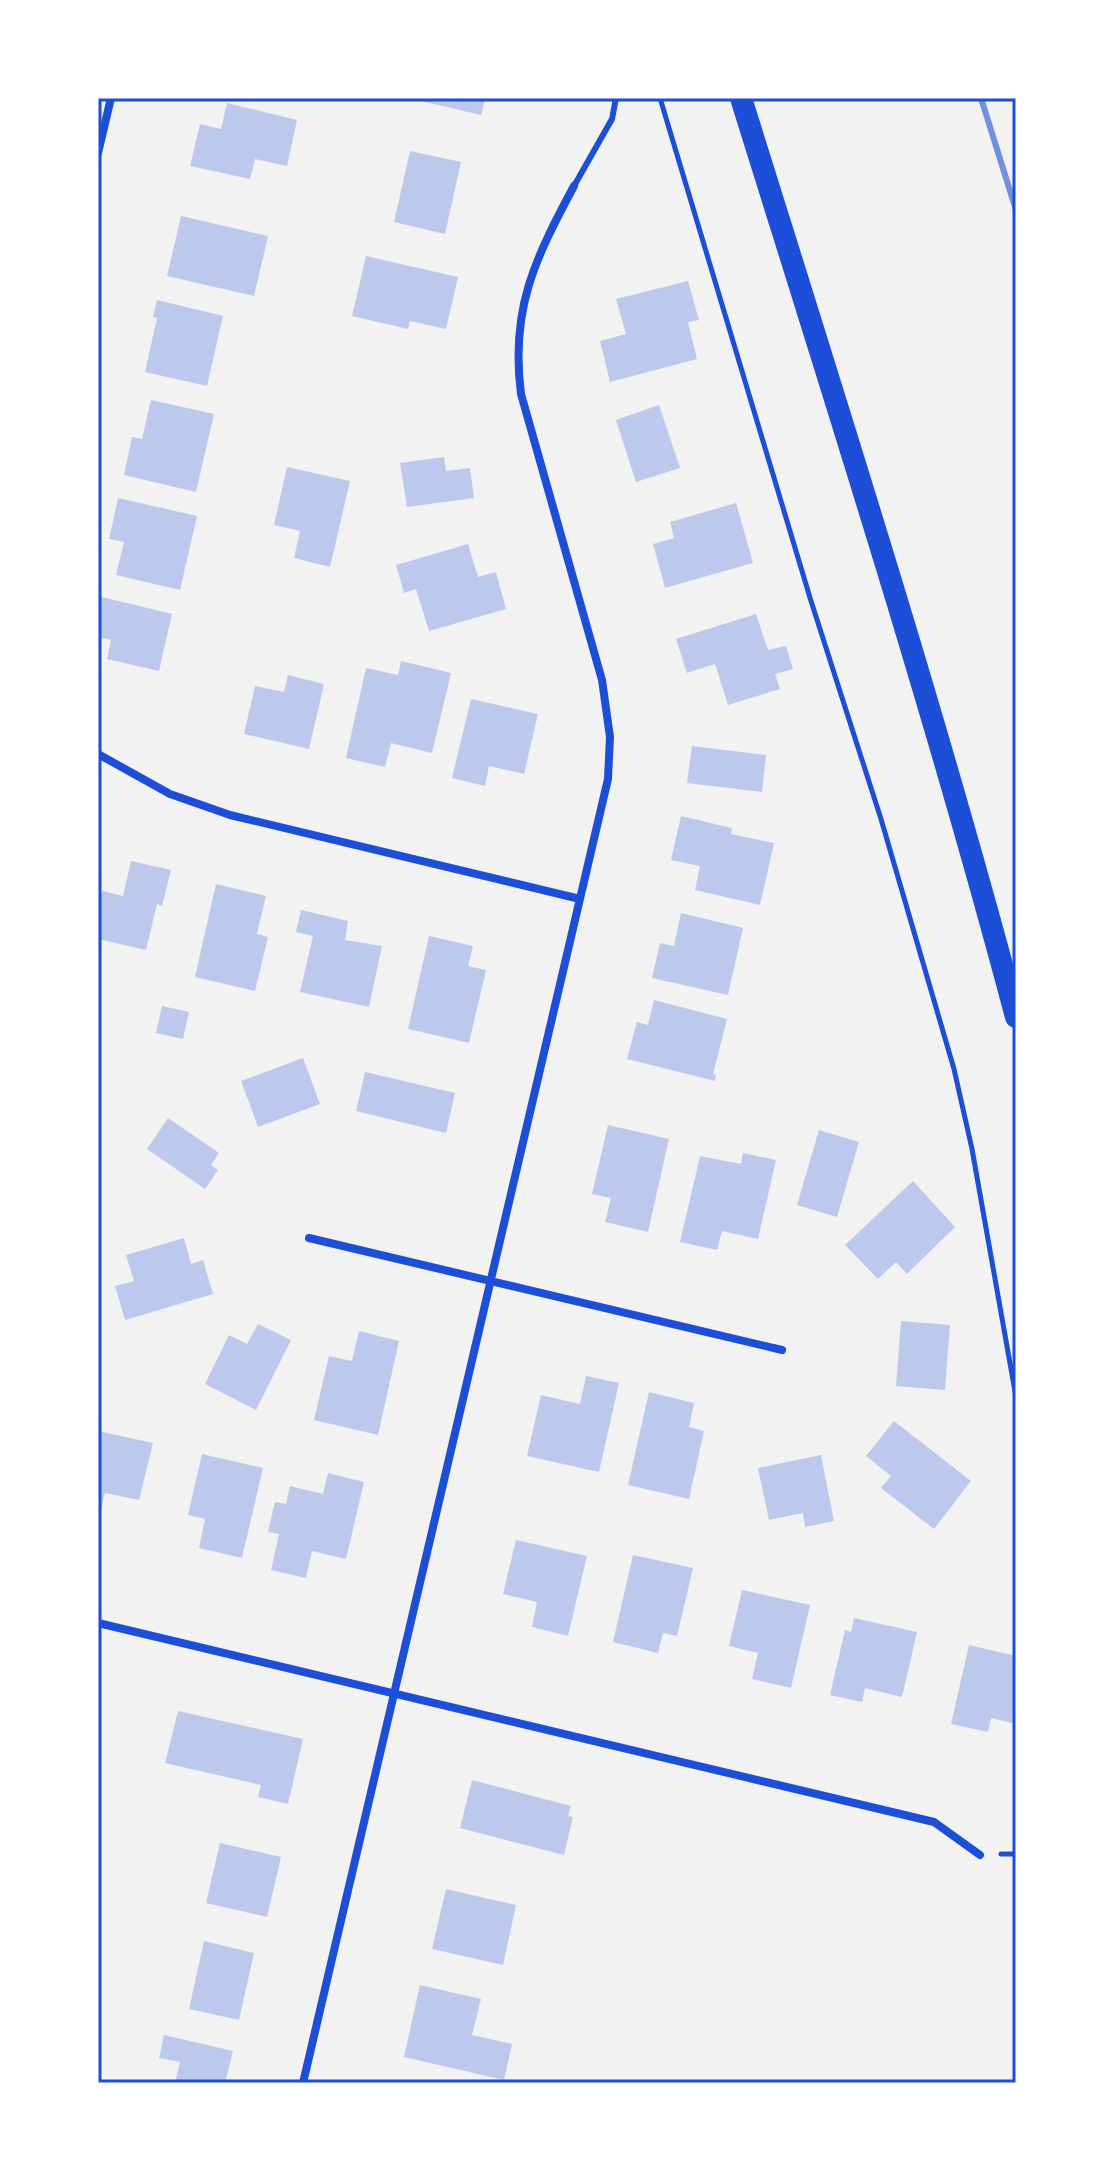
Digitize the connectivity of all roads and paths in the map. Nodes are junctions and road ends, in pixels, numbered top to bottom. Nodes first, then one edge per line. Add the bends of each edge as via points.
1 (111, 98) edge
2 (616, 98) edge
3 (660, 98) edge
4 (741, 98) edge
5 (98, 153) edge
6 (574, 186) joint
7 (98, 754) edge
8 (580, 899) junction
9 (1016, 1017) edge
10 (309, 1238) dead end
11 (490, 1281) junction
12 (782, 1350) dead end
13 (1016, 1397) edge
14 (98, 1623) edge
15 (395, 1692) junction
16 (980, 1855) dead end
17 (303, 2083) edge

1 - 5 street
2 - 6 lane via 612,119
3 - 13 path via 950,1053
4 - 9 highway via 921,679
6 - 8 street via 540,251 522,306 516,358 521,394 602,680 610,737 608,779
7 - 8 street via 170,794 230,815
8 - 11 street
10 - 11 street
11 - 12 street
11 - 15 street
14 - 15 street
15 - 16 street via 934,1822
15 - 17 street

